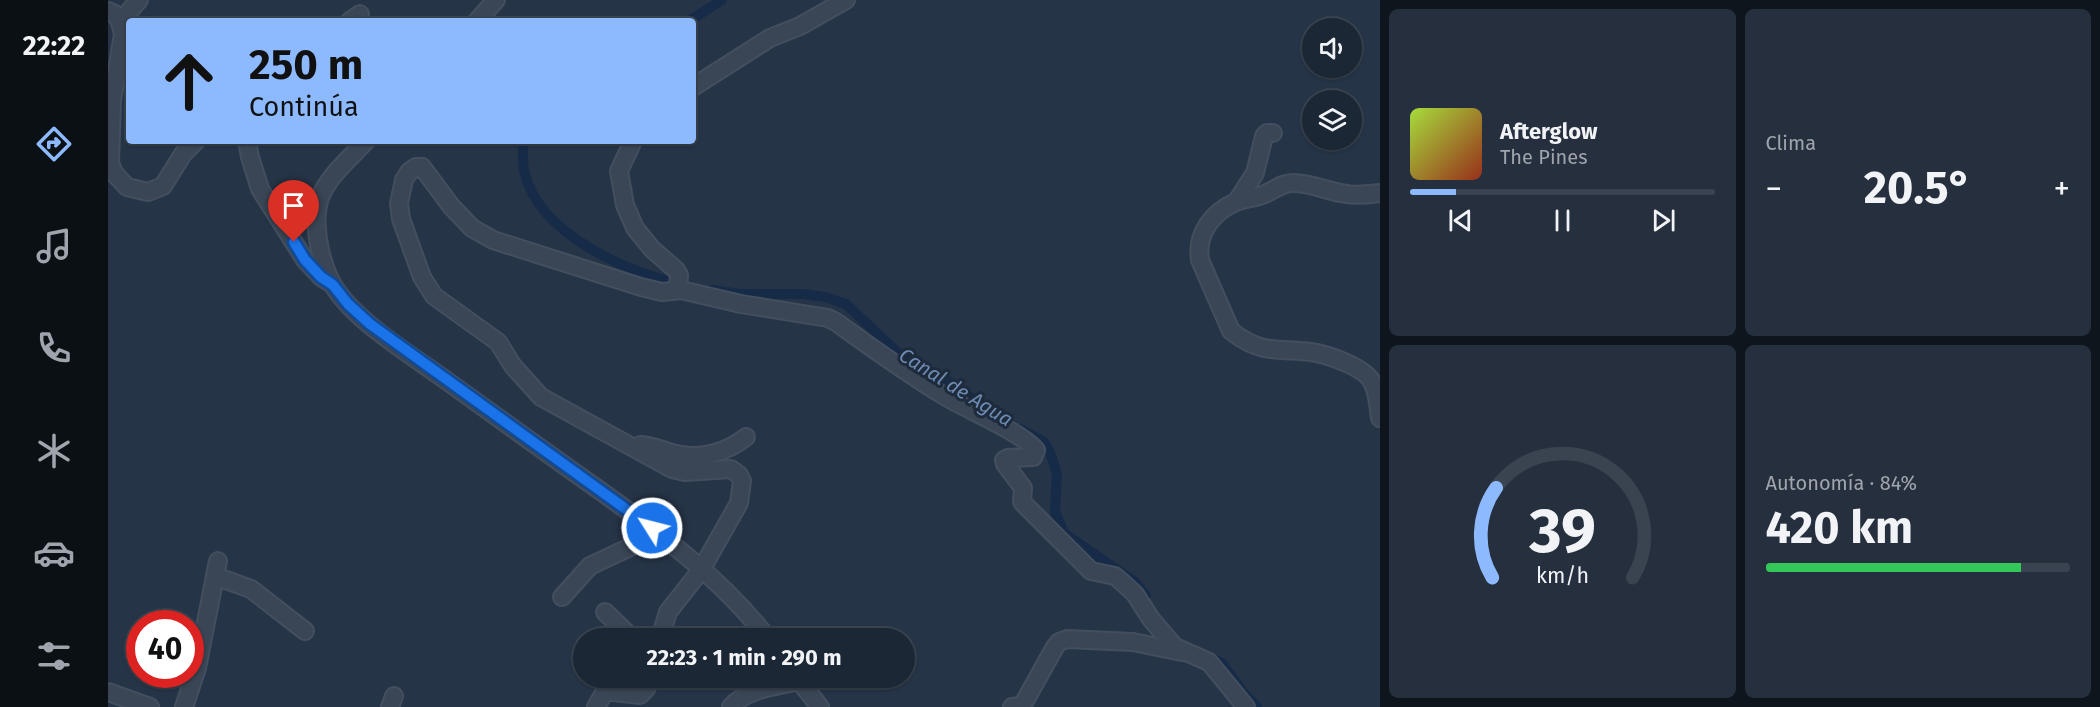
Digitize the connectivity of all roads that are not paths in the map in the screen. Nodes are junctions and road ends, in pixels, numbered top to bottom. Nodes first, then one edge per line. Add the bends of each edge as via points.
1 (139, 0) edge
2 (496, 0) edge
3 (846, 0) edge
4 (114, 17) edge
5 (480, 18) edge
6 (696, 85) edge
7 (1274, 133) dead end
8 (193, 144) edge
9 (248, 144) edge
10 (363, 144) edge
11 (632, 144) edge
12 (1380, 193) edge
13 (1237, 201) junction
14 (679, 283) junction
15 (333, 285) junction
16 (1380, 418) edge
17 (746, 437) dead end
18 (630, 446) junction
19 (652, 528) junction
20 (701, 570) junction
21 (562, 597) dead end
22 (605, 612) dead end
23 (622, 628) edge
24 (663, 628) edge
25 (760, 628) edge
26 (305, 631) dead end
27 (1186, 653) junction
28 (646, 688) edge
29 (769, 688) edge
30 (805, 688) edge
31 (108, 692) edge
32 (190, 704) edge
33 (150, 707) edge
34 (596, 707) edge
35 (731, 707) edge
36 (820, 707) edge
37 (1012, 707) edge
38 (1246, 707) edge

1 - 4 street
2 - 5 street
3 - 6 street via 770,38
4 - 8 street via 123,34 111,111 110,163 114,173 126,187 148,192 163,186
7 - 13 street via 1264,136 1255,174
9 - 15 street via 260,189 305,260
10 - 15 street via 337,172 318,205 321,254
11 - 14 street via 619,171 625,205 635,228
12 - 13 street via 1348,195 1293,183
13 - 16 street via 1210,220 1199,251 1231,331 1264,348 1312,352 1362,371 1373,382
14 - 18 street via 662,292 493,240 472,228 422,167 409,172 404,180 399,203 401,219 422,277 434,296 498,342 541,397
14 - 27 street via 741,304 836,321 946,397 1033,446 1033,457 1004,460 1023,488 1022,502 1091,571 1115,576 1122,582 1175,647
15 - 19 street via 370,324
17 - 18 street via 718,453 694,456 643,444
18 - 20 street via 672,469 731,469 740,475 739,503
19 - 20 street
19 - 21 street via 645,540 590,566
20 - 24 street via 668,612
20 - 25 street
22 - 23 street
26 - 32 street via 217,568
27 - 37 street via 1133,642 1067,639 1055,647 1022,706
27 - 38 street via 1209,662
28 - 34 street via 640,694 605,691
29 - 35 street via 735,701
30 - 36 street
31 - 33 street

